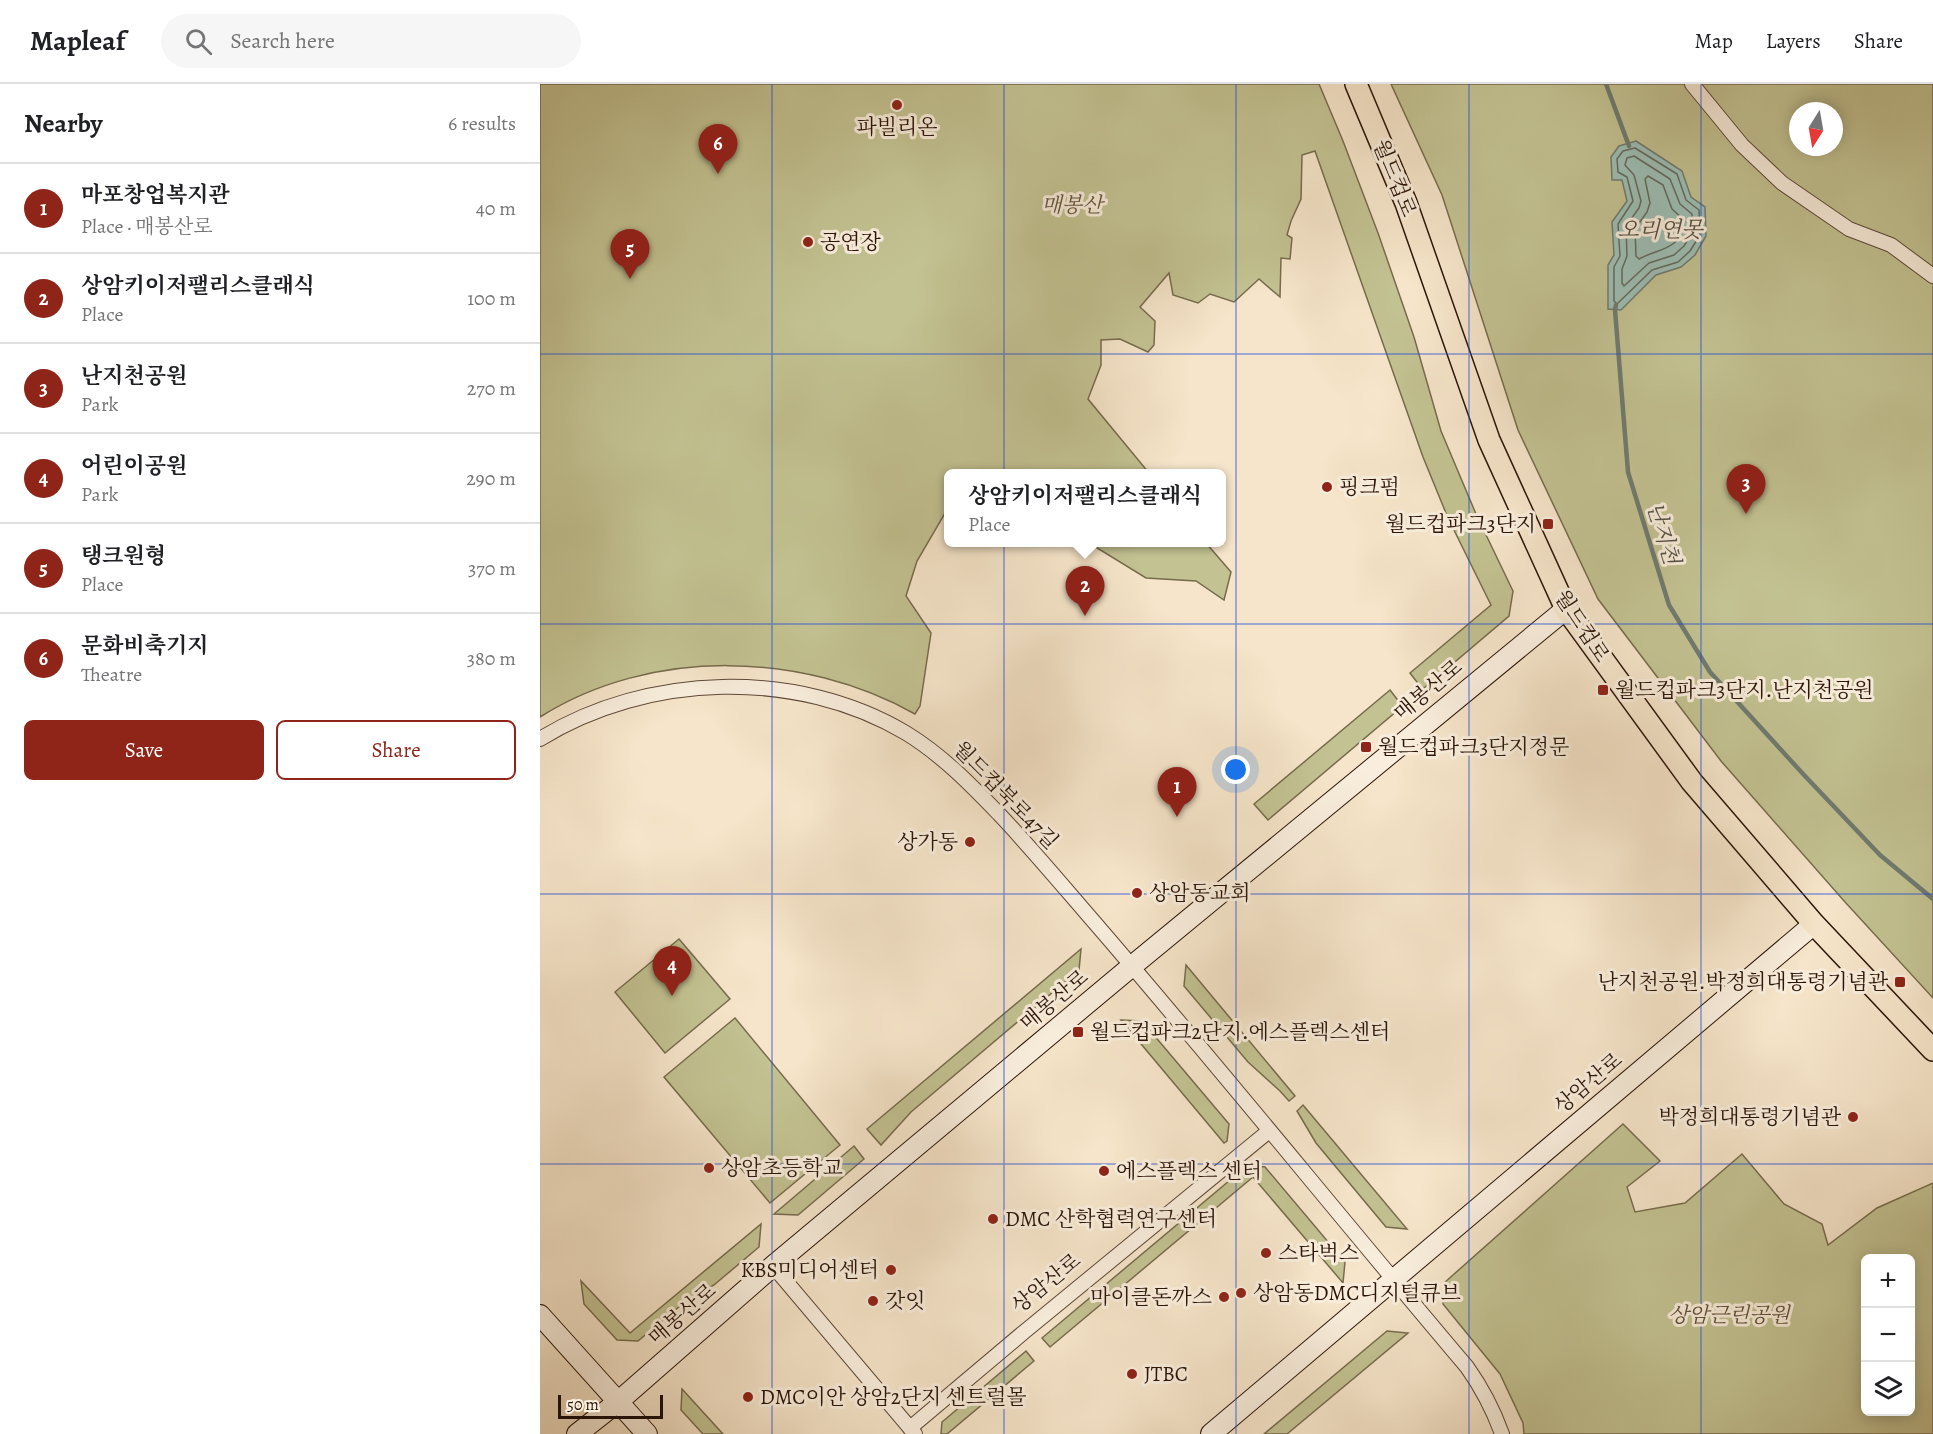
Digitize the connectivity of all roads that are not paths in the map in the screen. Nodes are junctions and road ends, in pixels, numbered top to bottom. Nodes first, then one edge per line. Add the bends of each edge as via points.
1 (1356, 84) edge
2 (1692, 84) edge
3 (1933, 276) edge
4 (1566, 609) junction
5 (540, 739) edge
6 (1814, 924) junction
7 (1132, 966) junction
8 (1933, 1050) edge
9 (1269, 1131) junction
10 (773, 1266) junction
11 (1393, 1280) junction
12 (540, 1315) edge
13 (619, 1401) junction
14 (913, 1431) edge
15 (577, 1434) edge
16 (647, 1434) edge
17 (1210, 1434) edge
18 (1502, 1434) edge

1 - 4 main road, 월드컵로 via 1406,203 1489,440
2 - 3 street via 1742,145 1782,183 1849,229 1891,246
4 - 6 main road, 월드컵로 via 1692,782
4 - 7 main road, 매봉산로
5 - 7 street, 월드컵북로47길 via 594,712 682,689 785,691 826,699 866,714 939,755 970,784
6 - 8 main road, 월드컵로
6 - 11 main road, 상암산로
7 - 9 street
7 - 10 main road, 매봉산로
9 - 11 street
9 - 14 street, 상암산로 via 1023,1332
10 - 13 main road, 매봉산로
10 - 14 street, 상암산로
11 - 17 main road, 상암산로
11 - 18 street via 1483,1388
12 - 13 main road
13 - 15 main road, 매봉산로
13 - 16 main road

